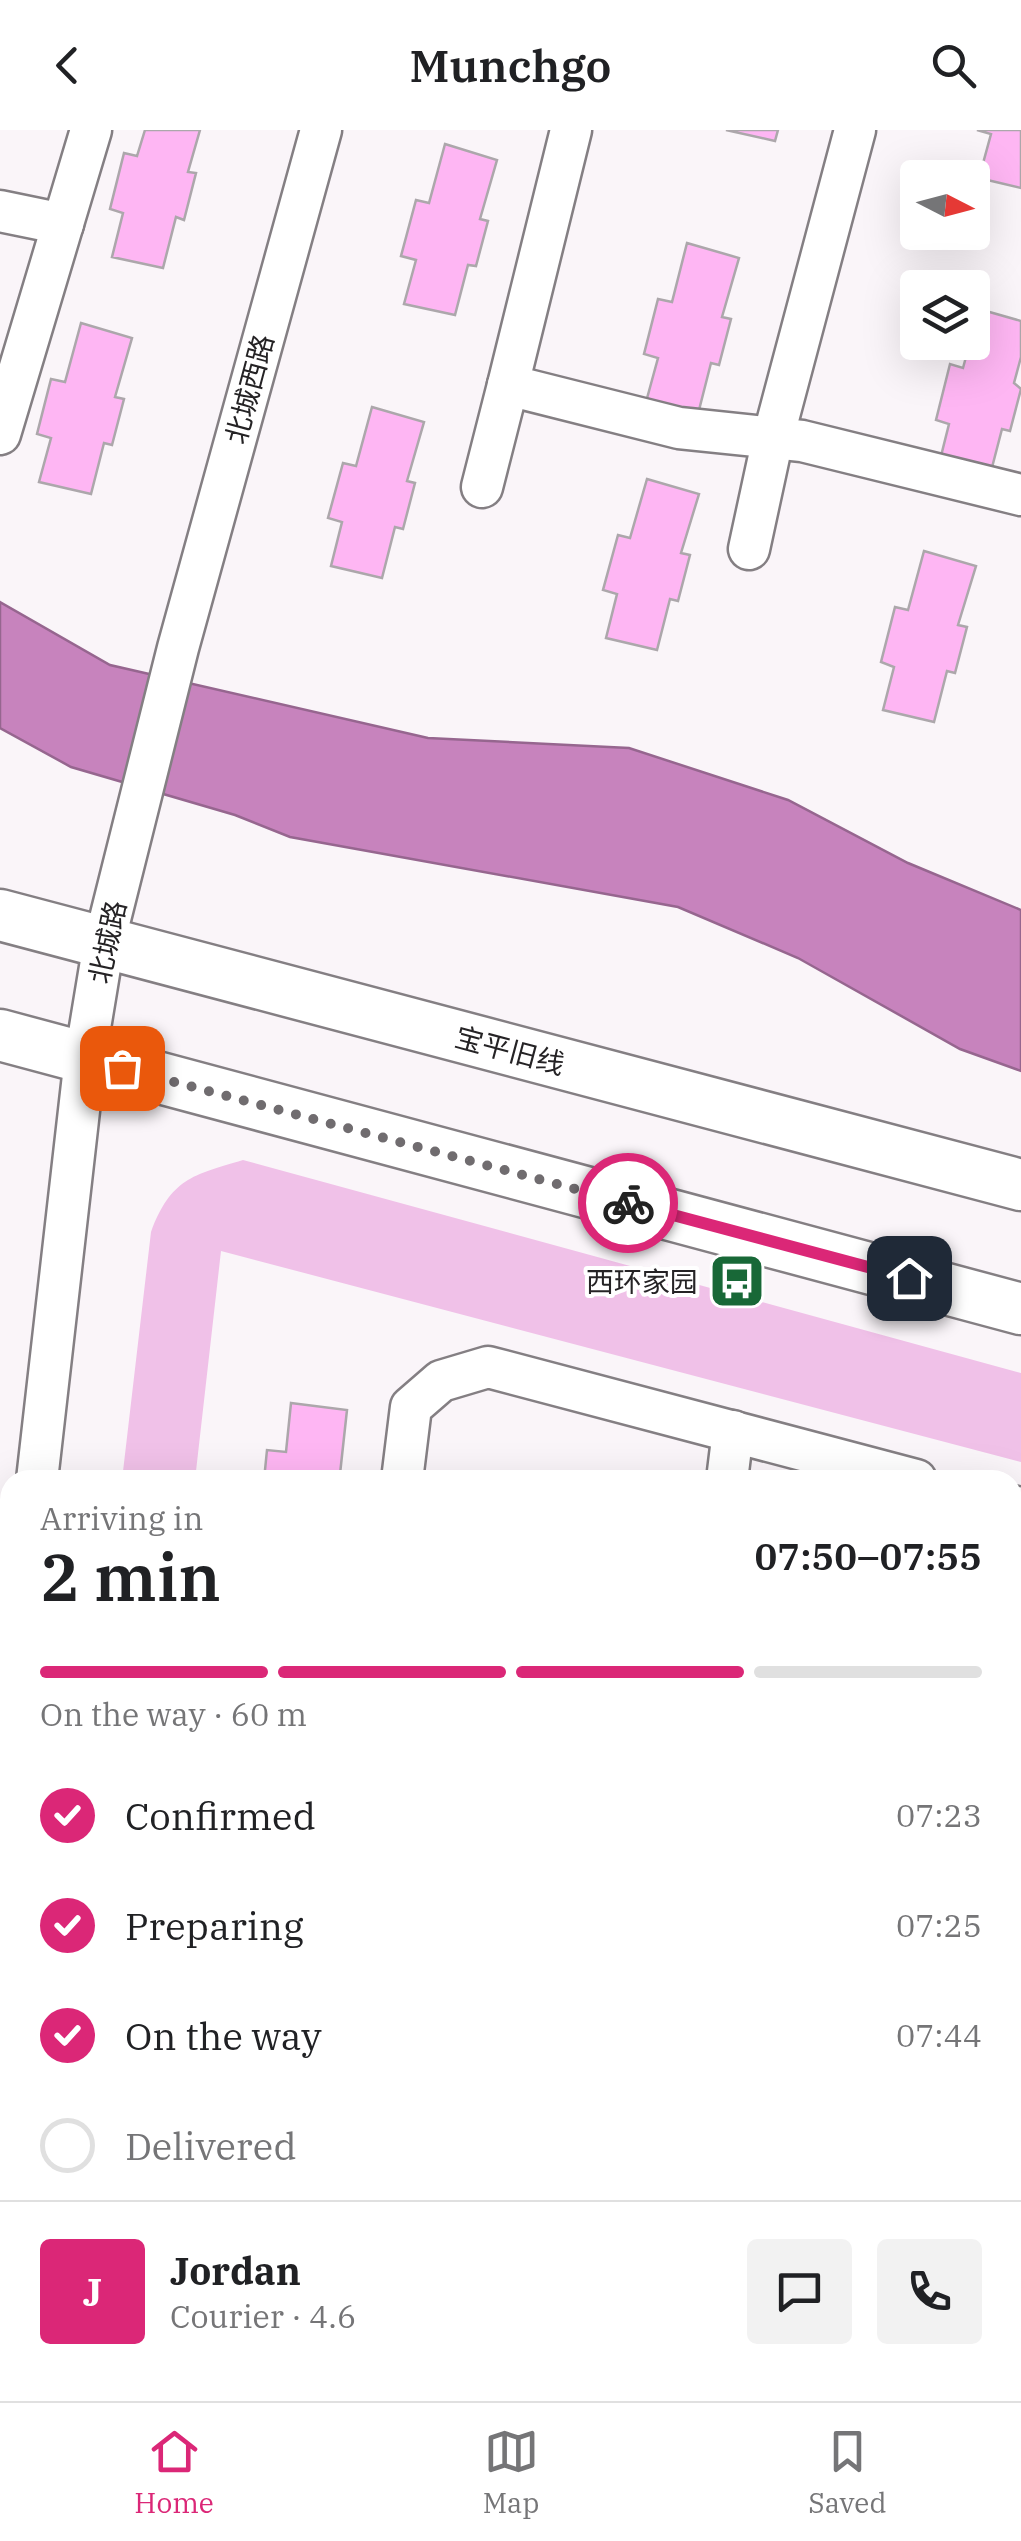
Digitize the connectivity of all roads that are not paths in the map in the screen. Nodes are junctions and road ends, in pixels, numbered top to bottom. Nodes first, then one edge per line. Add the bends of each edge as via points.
1 (91, 130) edge
2 (321, 130) edge
3 (572, 130) edge
4 (855, 130) edge
5 (0, 211) edge
6 (63, 224) junction
7 (508, 385) junction
8 (0, 434) edge
9 (772, 438) junction
10 (482, 487) dead end
11 (1021, 495) edge
12 (749, 549) dead end
13 (178, 648) joint
14 (0, 915) edge
15 (104, 943) junction
16 (0, 1035) edge
17 (85, 1058) junction
18 (1021, 1185) edge
19 (1021, 1309) edge
20 (733, 1431) junction
21 (38, 1470) edge
22 (403, 1470) edge
23 (727, 1470) edge
24 (879, 1470) edge

1 - 6 street
2 - 13 street, 北城西路
3 - 7 street
4 - 9 street
5 - 6 street
6 - 8 street
7 - 9 street via 679,428
7 - 10 street
9 - 11 street
9 - 12 street
13 - 15 street, 北城路
14 - 15 main road, 宝平旧线
15 - 17 street, 北城路
15 - 18 main road, 宝平旧线
16 - 17 main road
17 - 19 main road
17 - 21 street, 北城路
20 - 22 street via 488,1367 441,1382 411,1407
20 - 23 street
20 - 24 street

